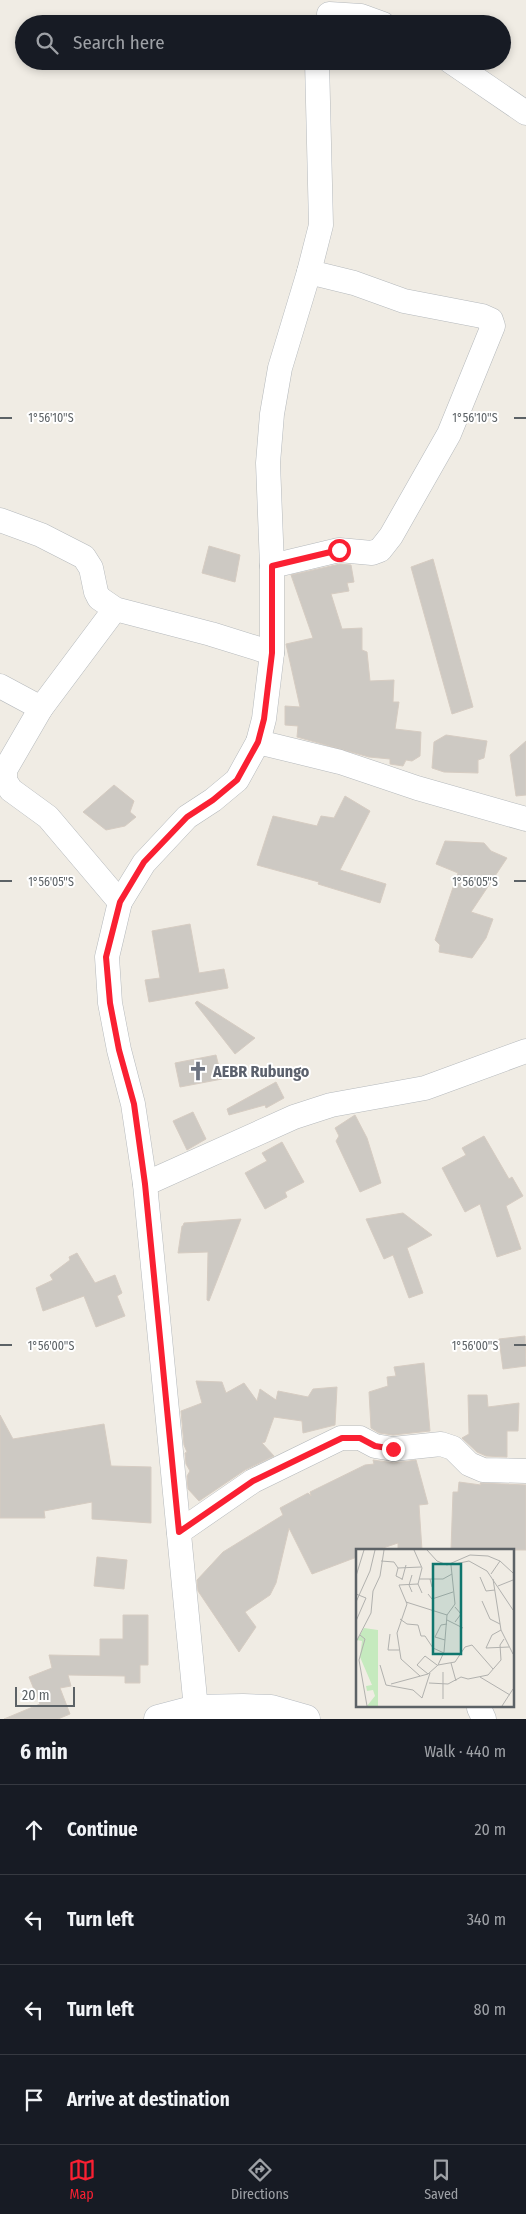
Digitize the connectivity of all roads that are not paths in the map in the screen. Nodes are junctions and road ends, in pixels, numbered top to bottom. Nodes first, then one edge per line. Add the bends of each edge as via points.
1 (330, 12) edge
2 (353, 15) edge
3 (316, 70) edge
4 (463, 70) edge
5 (526, 113) edge
6 (309, 272) junction
7 (0, 520) edge
8 (272, 566) junction
9 (115, 609) junction
10 (272, 653) junction
11 (0, 686) edge
12 (41, 708) junction
13 (258, 742) junction
14 (526, 819) edge
15 (120, 902) junction
16 (526, 1051) edge
17 (145, 1184) junction
18 (526, 1471) edge
19 (179, 1532) junction
20 (196, 1709) junction
21 (158, 1719) edge
22 (306, 1719) edge

1 - 2 street
3 - 6 street via 322,208
4 - 5 street
6 - 8 street via 281,361 272,414 268,463
6 - 8 street via 354,283 404,301 482,316 491,320 493,326 449,434 380,550 372,553 339,550
7 - 9 street via 41,535 84,557 91,568 96,592
8 - 10 street
9 - 10 street
9 - 12 street
10 - 13 street
11 - 12 street
12 - 15 street via 5,770 5,781 11,790 48,817
13 - 14 street via 340,762
13 - 15 street via 237,780 187,817 144,862
15 - 17 street via 106,957 110,1003 134,1104
16 - 17 street via 425,1088 331,1105 294,1117
17 - 19 street
18 - 19 street via 483,1470 468,1464 453,1448 441,1444 393,1449 375,1446 360,1438 342,1438 253,1481
19 - 20 street
20 - 21 main road
20 - 22 main road via 271,1709

